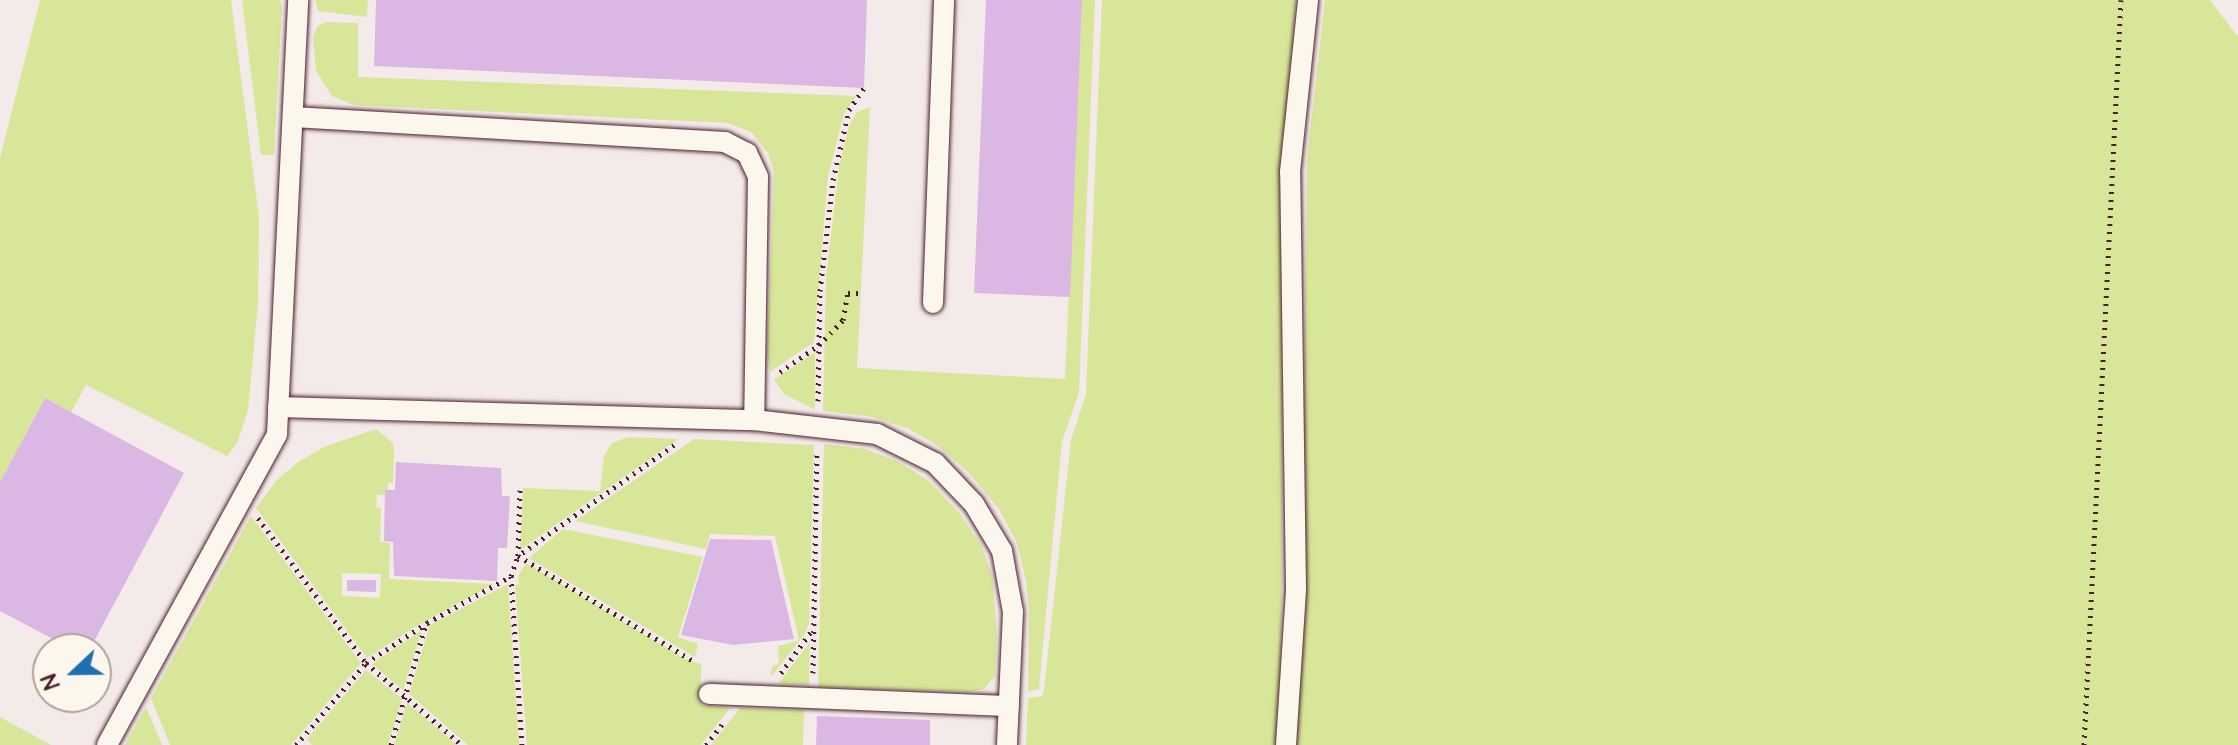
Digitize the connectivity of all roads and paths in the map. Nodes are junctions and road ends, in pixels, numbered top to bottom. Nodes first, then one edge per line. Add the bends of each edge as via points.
1 (298, 0) edge
2 (944, 0) edge
3 (1308, 0) edge
4 (2121, 0) edge
5 (864, 88) dead end
6 (293, 117) junction
7 (858, 293) dead end
8 (933, 303) dead end
9 (819, 345) junction
10 (755, 389) junction
11 (278, 407) junction
12 (711, 419) junction
13 (754, 420) junction
14 (817, 427) junction
15 (520, 490) dead end
16 (242, 498) junction
17 (518, 556) junction
18 (511, 576) junction
19 (427, 623) junction
20 (813, 628) junction
21 (692, 660) dead end
22 (366, 663) junction
23 (709, 694) dead end
24 (405, 696) junction
25 (763, 696) junction
26 (812, 698) junction
27 (1009, 706) junction
28 (107, 745) edge
29 (296, 745) edge
30 (391, 745) edge
31 (462, 745) edge
32 (522, 745) edge
33 (1007, 745) edge
34 (1286, 745) edge
35 (2084, 745) edge

1 - 6 lane
2 - 8 lane
3 - 34 lane via 1290,172 1296,589
4 - 35 path
5 - 9 path via 849,110 833,180
6 - 10 lane via 725,142 747,153 758,177
6 - 11 lane
7 - 9 path via 848,293 843,320
9 - 10 path
9 - 14 path
10 - 13 lane
11 - 12 lane
11 - 16 lane via 277,434
12 - 13 lane
12 - 17 path
13 - 14 lane
14 - 20 path
14 - 27 lane via 877,434 935,463 974,504 1002,551 1013,612
15 - 17 path
16 - 22 path
16 - 28 lane
17 - 18 path
17 - 21 path
18 - 19 path
18 - 32 path
19 - 22 path
19 - 24 path
20 - 25 path
20 - 26 path
22 - 24 path
22 - 29 path
23 - 25 lane
24 - 30 path
24 - 31 path
25 - 26 lane
26 - 27 lane
27 - 33 lane

